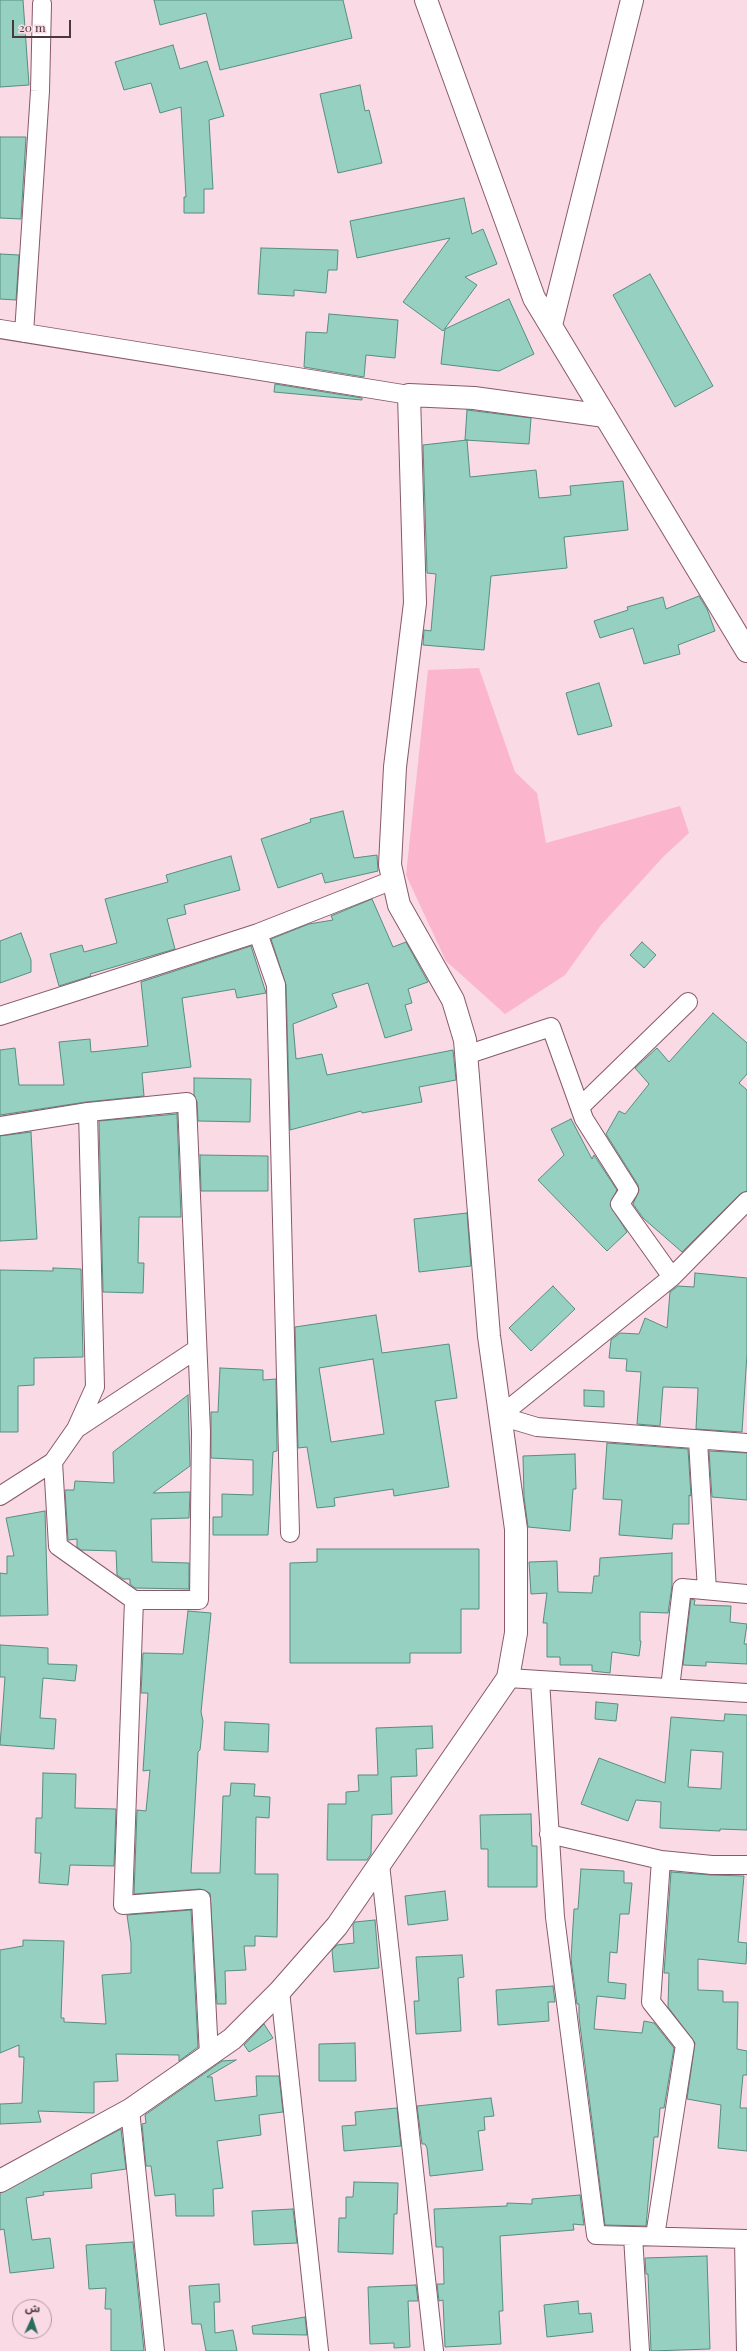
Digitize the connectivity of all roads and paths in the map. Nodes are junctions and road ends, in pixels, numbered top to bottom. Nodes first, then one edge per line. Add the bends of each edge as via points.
1 (426, 0) edge
2 (632, 0) edge
3 (42, 4) dead end
4 (551, 325) junction
5 (0, 329) edge
6 (24, 333) junction
7 (409, 395) junction
8 (605, 416) junction
9 (747, 651) edge
10 (393, 880) junction
11 (258, 933) junction
12 (688, 1002) dead end
13 (0, 1016) edge
14 (466, 1055) junction
15 (580, 1107) junction
16 (88, 1112) junction
17 (0, 1126) edge
18 (747, 1201) edge
19 (672, 1277) junction
20 (198, 1349) junction
21 (500, 1416) junction
22 (76, 1429) junction
23 (698, 1441) junction
24 (747, 1443) edge
25 (53, 1462) junction
26 (0, 1496) edge
27 (290, 1533) dead end
28 (707, 1590) junction
29 (747, 1594) edge
30 (134, 1600) junction
31 (508, 1678) junction
32 (540, 1680) junction
33 (670, 1688) junction
34 (747, 1693) edge
35 (549, 1834) junction
36 (661, 1860) junction
37 (380, 1864) junction
38 (747, 1865) edge
39 (280, 1991) junction
40 (209, 2055) junction
41 (130, 2110) junction
42 (0, 2181) edge
43 (633, 2236) junction
44 (655, 2236) junction
45 (745, 2239) edge
46 (155, 2351) edge
47 (320, 2351) edge
48 (434, 2351) edge
49 (640, 2351) edge
50 (746, 2351) edge

1 - 4 street via 534,298
2 - 4 street
3 - 6 street via 40,91
4 - 8 street
5 - 6 street
6 - 7 street
7 - 8 street via 474,398
7 - 10 street via 415,602 395,767 390,865
8 - 9 street
10 - 11 street
10 - 14 street via 399,905 453,1000 465,1040
11 - 13 street
11 - 27 street via 276,985
12 - 15 street
14 - 15 street via 551,1027
14 - 21 street via 489,1336
15 - 19 street via 584,1119 629,1190 620,1204
16 - 17 street
16 - 20 street via 187,1102
16 - 22 street via 94,1387
18 - 19 street
19 - 21 street
20 - 22 street
20 - 30 street via 201,1432 199,1600
21 - 23 street via 537,1427
21 - 31 street via 516,1529 516,1632
22 - 25 street
23 - 24 street
23 - 28 street
25 - 26 street
25 - 30 street via 58,1546
28 - 29 street
28 - 33 street via 682,1588
30 - 40 street via 123,1906 201,1900
31 - 32 street
31 - 37 street
32 - 33 street
32 - 35 street
33 - 34 street
35 - 36 street
35 - 43 street via 555,1917 596,2235
36 - 38 street via 712,1865
36 - 44 street via 651,2002 685,2045
37 - 39 street via 337,1926
37 - 48 street
39 - 40 street via 232,2039
39 - 47 street
40 - 41 street
41 - 42 street
41 - 46 street
43 - 44 street
43 - 49 street
44 - 45 street
45 - 50 street

